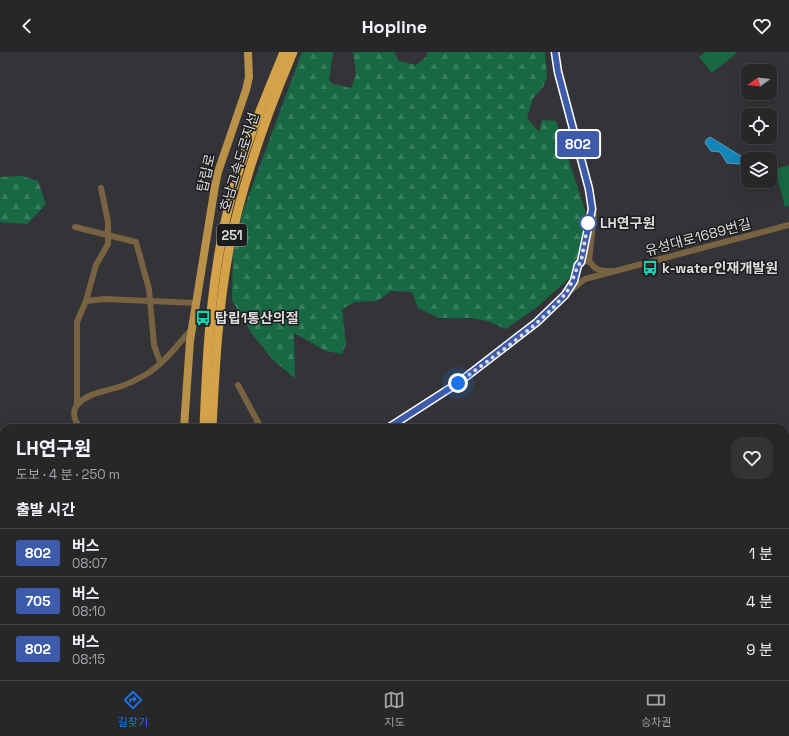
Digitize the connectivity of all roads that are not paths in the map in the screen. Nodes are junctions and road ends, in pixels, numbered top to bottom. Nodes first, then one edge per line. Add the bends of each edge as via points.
1 (248, 52) edge
2 (284, 52) edge
3 (293, 52) edge
4 (555, 52) edge
5 (101, 188) dead end
6 (592, 209) junction
7 (789, 225) edge
8 (75, 227) dead end
9 (108, 234) junction
10 (589, 261) junction
11 (581, 262) junction
12 (595, 267) junction
13 (577, 271) junction
14 (613, 271) junction
15 (593, 276) junction
16 (585, 279) junction
17 (565, 295) junction
18 (86, 301) junction
19 (150, 301) junction
20 (196, 303) junction
21 (191, 330) junction
22 (160, 362) junction
23 (238, 384) dead end
24 (77, 405) junction
25 (78, 424) edge
26 (184, 424) edge
27 (204, 424) edge
28 (212, 424) edge
29 (259, 424) edge
30 (394, 424) edge

1 - 20 main road, 탑립로 via 249,78 218,172
2 - 27 highway, 호남고속도로지선 / 251 via 248,144 226,222 211,303
3 - 28 highway, 호남고속도로지선 / 251 via 256,147 229,250 221,303
4 - 6 street
5 - 9 street
6 - 10 street via 594,215
6 - 11 street
7 - 14 street, 유성대로1689번길
8 - 9 street
9 - 18 street via 108,244 96,265
9 - 19 street via 136,242
10 - 11 street
10 - 12 street
11 - 13 street
12 - 14 street
12 - 15 street
13 - 16 street via 580,277
13 - 17 street
14 - 15 street, 유성대로1689번길 via 606,275
15 - 16 street
16 - 17 street
17 - 30 street via 537,322 458,383
18 - 19 street
18 - 24 street via 77,322
19 - 20 street
19 - 22 street via 154,345
20 - 21 main road, 탑립로
21 - 22 street
21 - 26 main road, 탑립로
22 - 24 street via 145,375 123,386 96,393
23 - 29 street
24 - 25 street via 74,412

